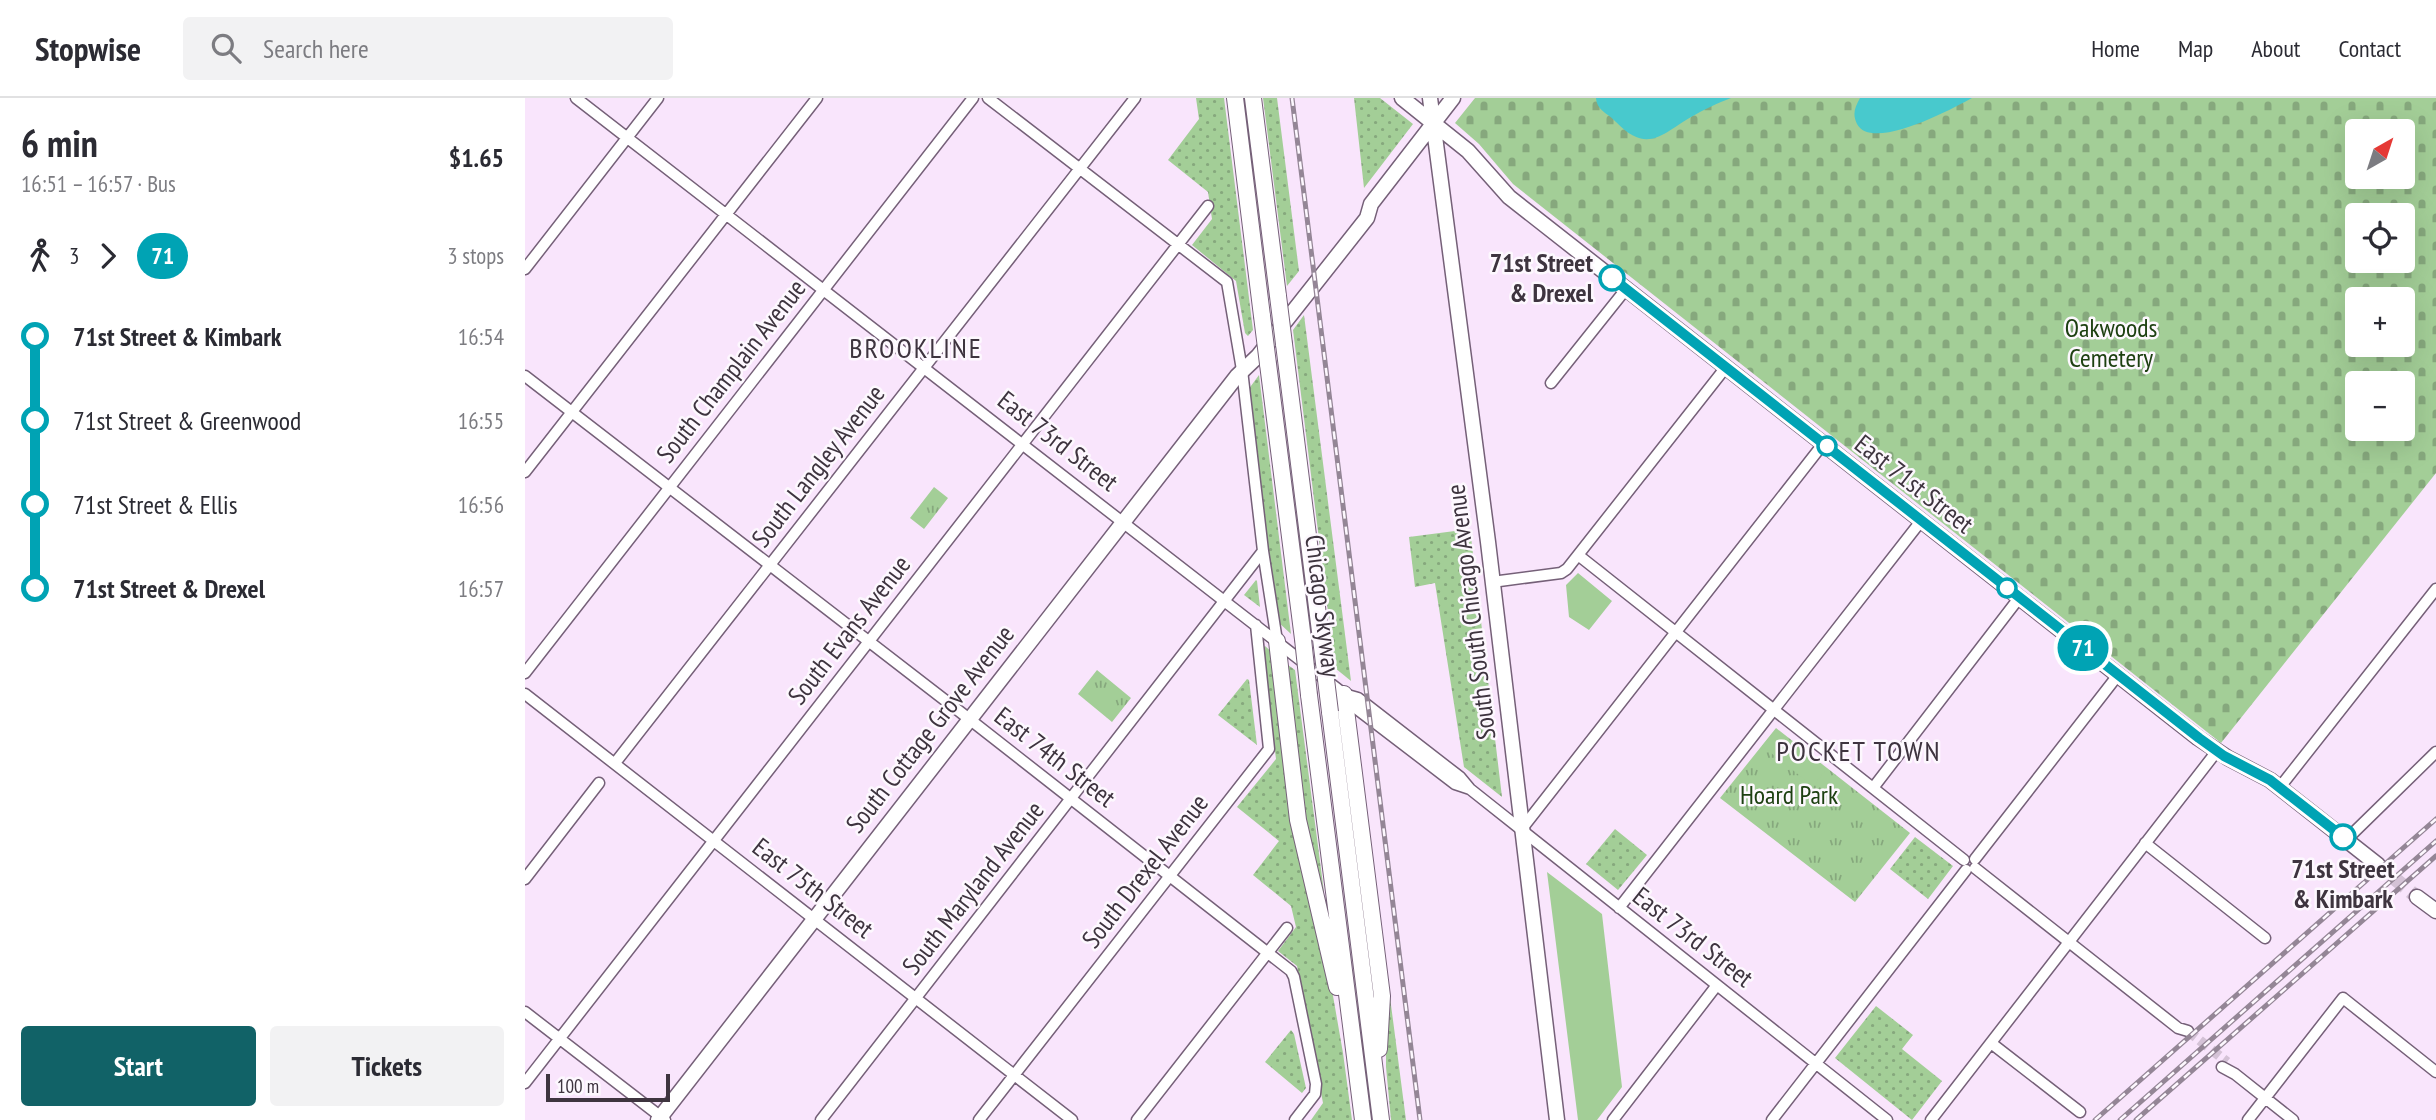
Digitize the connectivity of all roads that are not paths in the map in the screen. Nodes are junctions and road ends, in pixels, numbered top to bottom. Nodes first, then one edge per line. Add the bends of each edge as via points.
1 (576, 98) edge
2 (658, 98) edge
3 (817, 98) edge
4 (973, 98) edge
5 (988, 98) edge
6 (1135, 98) edge
7 (1235, 98) edge
8 (1253, 98) edge
9 (1402, 98) edge
10 (1430, 98) edge
11 (1453, 98) edge
12 (1433, 123) junction
13 (627, 138) junction
14 (1080, 169) junction
15 (1208, 206) dead end
16 (726, 214) junction
17 (1178, 244) junction
18 (525, 269) edge
19 (824, 289) junction
20 (1626, 289) junction
21 (925, 367) junction
22 (1726, 367) junction
23 (1242, 370) junction
24 (525, 376) edge
25 (1551, 383) dead end
26 (572, 412) junction
27 (1023, 443) junction
28 (1823, 444) junction
29 (525, 472) edge
30 (669, 487) junction
31 (1921, 520) junction
32 (1124, 521) junction
33 (1263, 551) junction
34 (1578, 555) junction
35 (770, 565) junction
36 (1492, 582) junction
37 (2435, 592) edge
38 (2019, 598) junction
39 (1225, 600) junction
40 (1256, 625) junction
41 (1676, 632) junction
42 (869, 641) junction
43 (1277, 641) junction
44 (525, 673) edge
45 (2118, 675) junction
46 (525, 694) edge
47 (1344, 694) junction
48 (1775, 710) junction
49 (970, 719) junction
50 (2217, 751) junction
51 (2436, 752) edge
52 (615, 763) junction
53 (599, 783) dead end
54 (1873, 788) junction
55 (2280, 788) junction
56 (1071, 799) junction
57 (1521, 830) junction
58 (714, 840) junction
59 (2346, 840) junction
60 (2145, 843) junction
61 (1970, 864) junction
62 (2378, 865) tunnel mouth
63 (1170, 876) junction
64 (525, 880) edge
65 (2417, 897) tunnel mouth
66 (1619, 908) junction
67 (2436, 911) edge
68 (814, 917) junction
69 (1287, 928) dead end
70 (2265, 938) dead end
71 (2069, 942) junction
72 (1268, 953) junction
73 (1717, 985) junction
74 (917, 998) junction
75 (525, 1012) edge
76 (1350, 1018) junction
77 (2183, 1032) tunnel mouth
78 (560, 1038) junction
79 (1991, 1042) junction
80 (1816, 1063) junction
81 (1375, 1065) junction
82 (2224, 1065) tunnel mouth
83 (2436, 1072) edge
84 (1015, 1075) junction
85 (525, 1083) edge
86 (2266, 1098) junction
87 (2080, 1112) dead end
88 (661, 1119) edge
89 (821, 1120) edge
90 (979, 1120) edge
91 (1072, 1120) edge
92 (1137, 1120) edge
93 (1295, 1120) edge
94 (1363, 1120) edge
95 (1381, 1120) edge
96 (1557, 1120) edge
97 (1613, 1120) edge
98 (1772, 1120) edge
99 (1887, 1120) edge
100 (1930, 1120) edge
101 (2248, 1120) edge
102 (2293, 1120) edge

1 - 13 street, East 73rd Street
2 - 13 street
3 - 16 street
4 - 19 street, South Champlain Avenue
5 - 14 street
6 - 14 street, South Langley Avenue
7 - 76 highway, Chicago Skyway, bridge
8 - 81 highway, Chicago Skyway, bridge
9 - 12 main road, East 71st Street
10 - 12 main road, South South Chicago Avenue
11 - 12 main road, South Cottage Grove Avenue
12 - 20 main road, East 71st Street via 1468,151 1509,197
12 - 23 main road, South Cottage Grove Avenue via 1259,339
12 - 36 main road, South South Chicago Avenue
13 - 16 street, East 73rd Street
13 - 18 street
14 - 17 street
14 - 21 street, South Langley Avenue
15 - 17 street, South Evans Avenue
16 - 19 street, East 73rd Street
16 - 26 street
17 - 23 street via 1227,282
17 - 27 street, South Evans Avenue
19 - 21 street, East 73rd Street
19 - 30 street, South Champlain Avenue
20 - 22 main road, East 71st Street
20 - 25 street
21 - 27 street, East 73rd Street
21 - 35 street, South Langley Avenue
22 - 28 main road, East 71st Street
22 - 34 street
23 - 32 main road, South Cottage Grove Avenue
23 - 33 street
24 - 26 street, East 74th Street
26 - 29 street
26 - 30 street, East 74th Street
27 - 32 street, East 73rd Street
27 - 42 street, South Evans Avenue
28 - 31 main road, East 71st Street
28 - 41 street
30 - 35 street, East 74th Street
30 - 44 street, South Champlain Avenue
31 - 38 main road, East 71st Street
31 - 48 street
32 - 39 street, East 73rd Street
32 - 49 main road, South Cottage Grove Avenue
33 - 39 street, South Maryland Avenue
33 - 43 street
34 - 36 street via 1561,573
34 - 41 street
35 - 42 street, East 74th Street
35 - 52 street, South Langley Avenue
36 - 57 main road, South South Chicago Avenue
37 - 55 street
38 - 45 main road, East 71st Street
38 - 54 street
39 - 40 street, East 73rd Street
39 - 56 street, South Maryland Avenue
40 - 43 street, East 73rd Street
40 - 63 street, South Drexel Avenue via 1269,749
41 - 48 street
41 - 57 street
42 - 49 street, East 74th Street
42 - 58 street, South Evans Avenue
43 - 47 street, East 73rd Street
43 - 76 highway via 1304,850 1336,984
45 - 50 main road, East 71st Street
45 - 61 street
46 - 52 street, East 75th Street
47 - 57 street, East 73rd Street via 1359,698
47 - 81 highway via 1382,996
48 - 54 street
48 - 66 street
49 - 56 street, East 74th Street
49 - 68 main road, South Cottage Grove Avenue
50 - 55 main road, East 71st Street
50 - 60 street
51 - 59 street
52 - 58 street, East 75th Street
53 - 64 street
54 - 61 street
55 - 59 main road, East 71st Street
56 - 63 street, East 74th Street
56 - 74 street, South Maryland Avenue
57 - 66 street, East 73rd Street
57 - 96 main road, South South Chicago Avenue
58 - 68 street, East 75th Street
58 - 78 street, South Evans Avenue
59 - 62 main road, East 71st Street
60 - 70 street
60 - 71 street
61 - 71 street
61 - 80 street
63 - 72 street, East 74th Street
63 - 84 street, South Drexel Avenue
65 - 67 main road
66 - 73 street, East 73rd Street
68 - 74 street, East 75th Street
68 - 88 main road, South Cottage Grove Avenue
69 - 72 street
71 - 77 street
71 - 79 street
72 - 92 street
72 - 93 street, East 74th Street via 1294,977 1316,1084 1315,1094
73 - 80 street, East 73rd Street
73 - 97 street
74 - 84 street, East 75th Street
74 - 89 street, South Maryland Avenue
75 - 78 street
76 - 94 highway, Chicago Skyway
78 - 85 street, South Evans Avenue
78 - 88 street
79 - 87 street
79 - 100 street
80 - 98 street
80 - 99 street, East 73rd Street
81 - 95 highway, Chicago Skyway
82 - 86 street
83 - 86 street via 2343,999
84 - 90 street, South Drexel Avenue
84 - 91 street, East 75th Street
86 - 101 street
86 - 102 street

